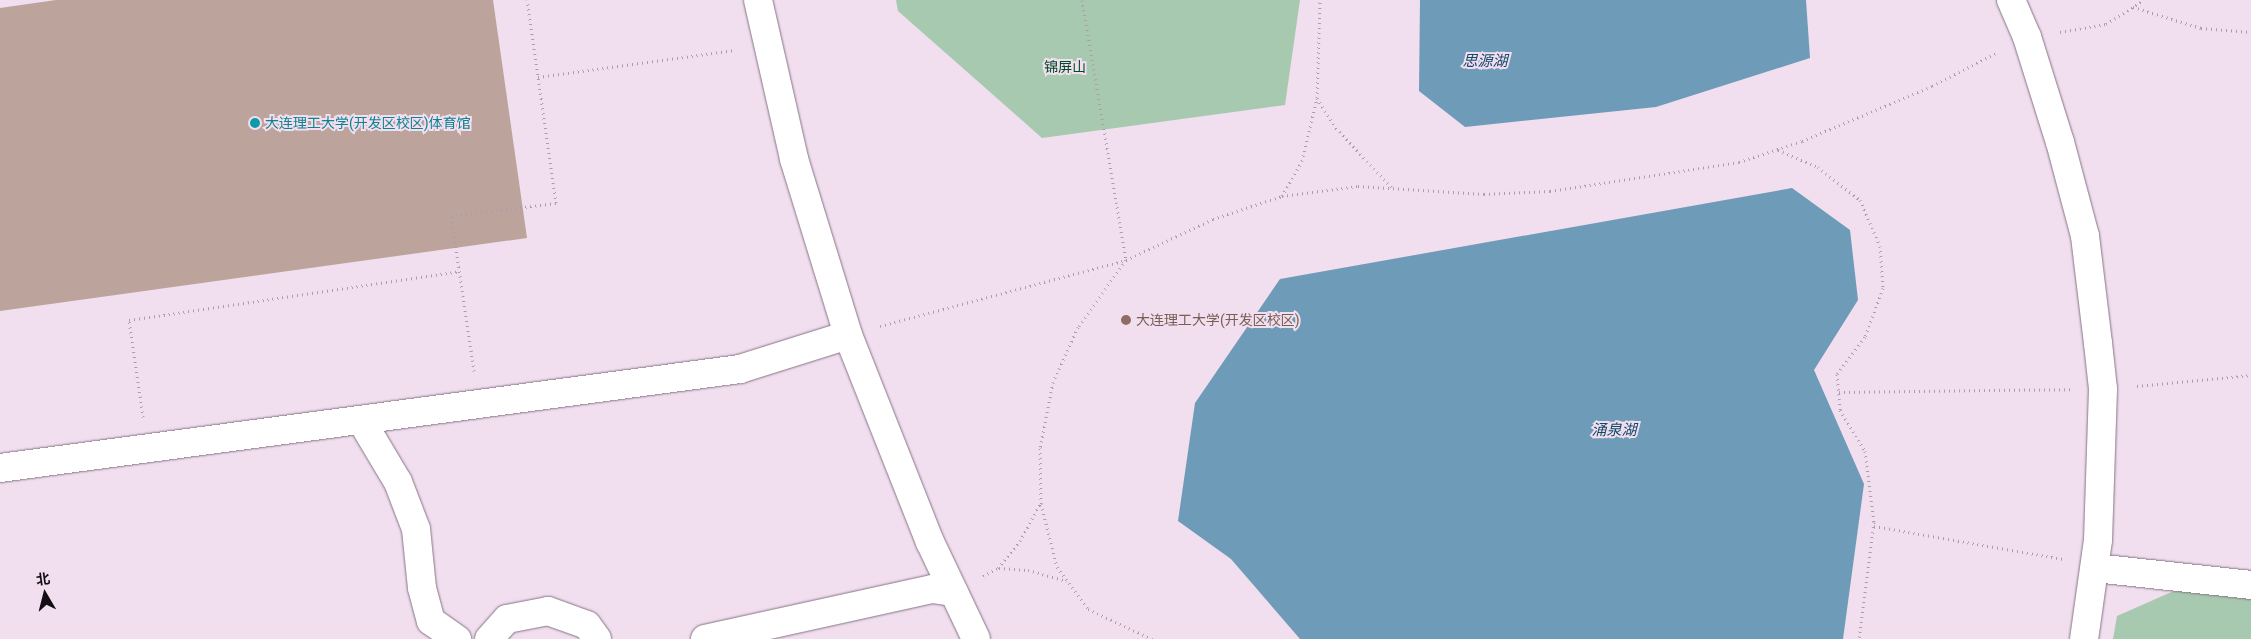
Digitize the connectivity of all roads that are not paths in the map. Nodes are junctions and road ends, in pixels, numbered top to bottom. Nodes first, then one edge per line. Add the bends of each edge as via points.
1 (758, 0) edge
2 (2011, 0) edge
3 (848, 335) junction
4 (361, 420) junction
5 (0, 468) edge
6 (2095, 566) junction
7 (2251, 585) edge
8 (954, 592) junction
9 (457, 639) edge
10 (489, 639) edge
11 (597, 639) edge
12 (705, 639) edge
13 (976, 639) edge
14 (2084, 639) edge

1 - 3 street via 814,229
2 - 6 street via 2027,37 2085,236 2103,389
3 - 4 street via 740,369
3 - 8 street via 895,458
4 - 5 street
4 - 9 street via 398,482 416,529 422,588 431,621
6 - 7 street
6 - 14 street
8 - 12 street via 932,589
8 - 13 street
10 - 11 street via 507,619 548,611 587,625

